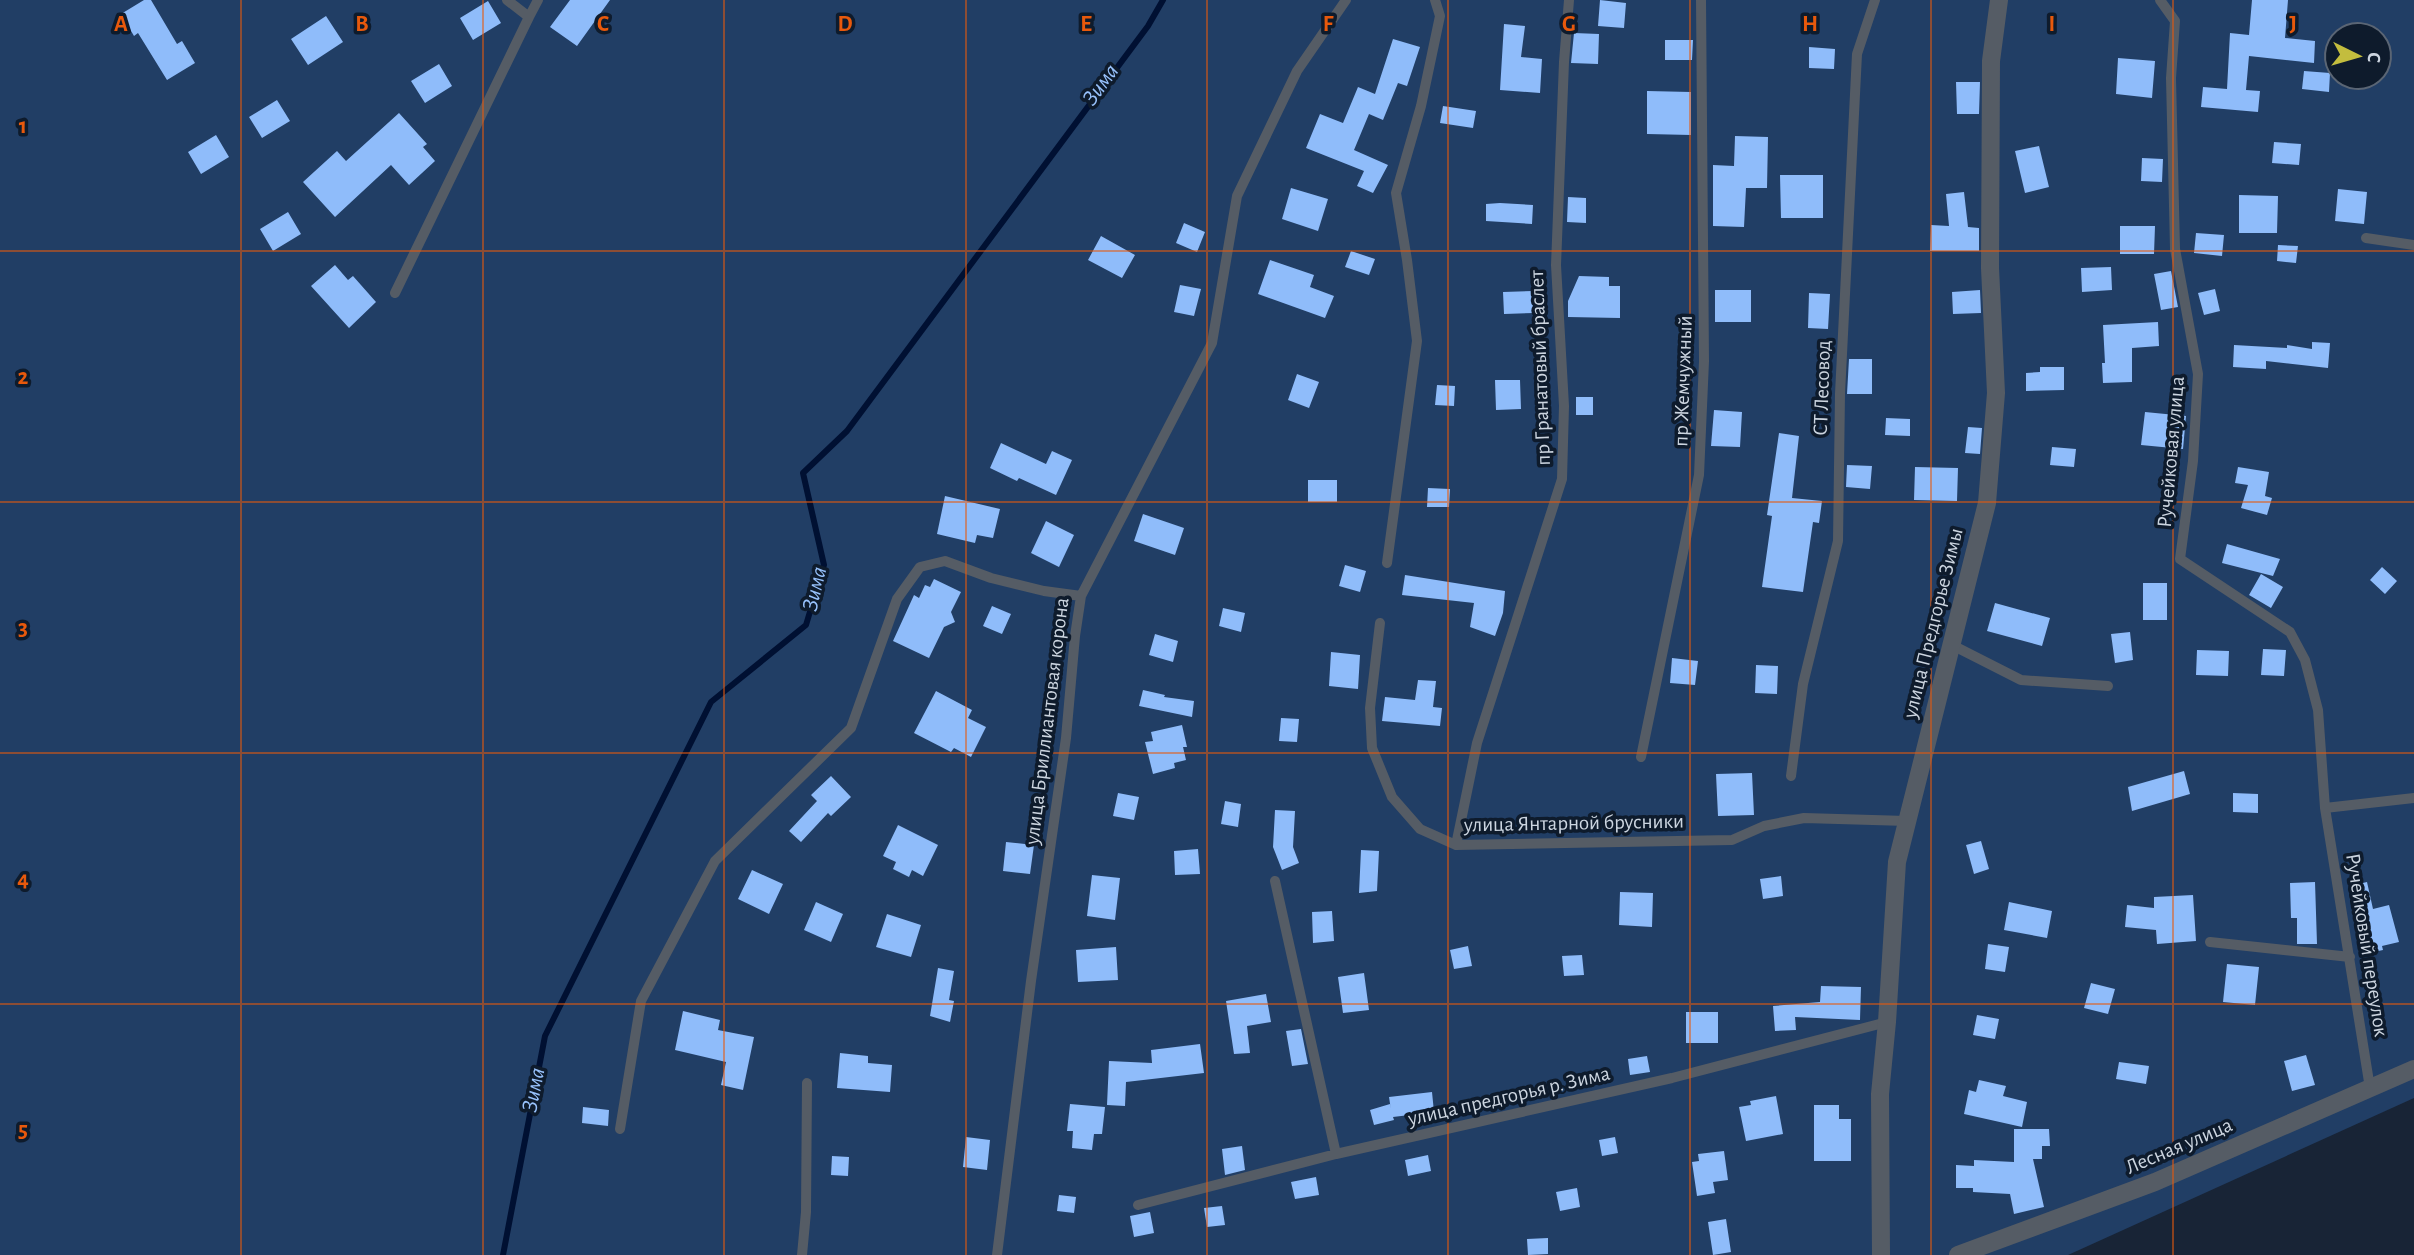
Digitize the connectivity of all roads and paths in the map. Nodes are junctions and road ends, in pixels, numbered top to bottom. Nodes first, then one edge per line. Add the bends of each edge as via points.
1 (507, 0) edge
2 (538, 0) edge
3 (1346, 0) edge
4 (1435, 0) edge
5 (1569, 0) edge
6 (1701, 0) edge
7 (1875, 0) edge
8 (1999, 0) edge
9 (2160, 0) edge
10 (529, 17) junction
11 (2366, 238) dead end
12 (2414, 246) edge
13 (395, 293) dead end
14 (1387, 563) dead end
15 (1081, 596) junction
16 (1380, 623) dead end
17 (1952, 645) junction
18 (2108, 686) dead end
19 (1641, 757) dead end
20 (1791, 776) dead end
21 (2414, 798) edge
22 (2325, 808) junction
23 (1907, 821) junction
24 (1456, 845) junction
25 (1275, 881) dead end
26 (2210, 942) dead end
27 (2350, 957) junction
28 (1887, 1022) junction
29 (2414, 1069) edge
30 (807, 1083) dead end
31 (2370, 1088) junction
32 (620, 1129) dead end
33 (1336, 1154) junction
34 (1139, 1205) dead end
35 (802, 1255) edge
36 (997, 1255) edge
37 (1881, 1255) edge
38 (1958, 1255) edge

1 - 10 lane
2 - 10 lane
3 - 15 lane, улица Бриллиантовая корона via 1297,71 1237,196 1212,343
4 - 14 lane via 1440,16 1396,193 1417,341
5 - 24 lane, пр Гранатовый браслет via 1556,265 1564,406 1562,479 1477,743
6 - 19 lane, пр Жемчужный via 1704,347 1699,475
7 - 20 lane, СТ Лесовод via 1857,54 1840,394 1838,541 1803,684
8 - 17 street, улица Предгорье Зимы via 1990,75 1990,268 1996,393 1987,503
9 - 22 lane, Ручейковая улица via 2175,21 2171,78 2175,249 2198,374 2180,559 2290,632 2305,660 2318,710
10 - 13 lane
11 - 12 lane
15 - 32 lane via 991,578 944,561 920,567 897,599 851,728 715,861 641,1000
15 - 36 lane, улица Бриллиантовая корона
16 - 24 lane, улица Янтарной брусники via 1370,708 1372,748 1392,797 1420,829
17 - 18 lane via 2021,680
17 - 23 street, улица Предгорье Зимы
21 - 22 lane
22 - 27 lane, Ручейковый переулок
23 - 24 lane, улица Янтарной брусники via 1804,818 1764,826 1732,840
23 - 28 street, улица Предгорье Зимы via 1897,862
25 - 33 lane
26 - 27 lane
27 - 31 lane, Ручейковый переулок
28 - 33 lane, улица предгорья р. Зима via 1623,1090
28 - 37 street, улица Предгорье Зимы via 1880,1094
29 - 31 street, Лесная улица
30 - 35 lane
31 - 38 street, Лесная улица via 2155,1182
33 - 34 lane, улица предгорья р. Зима

